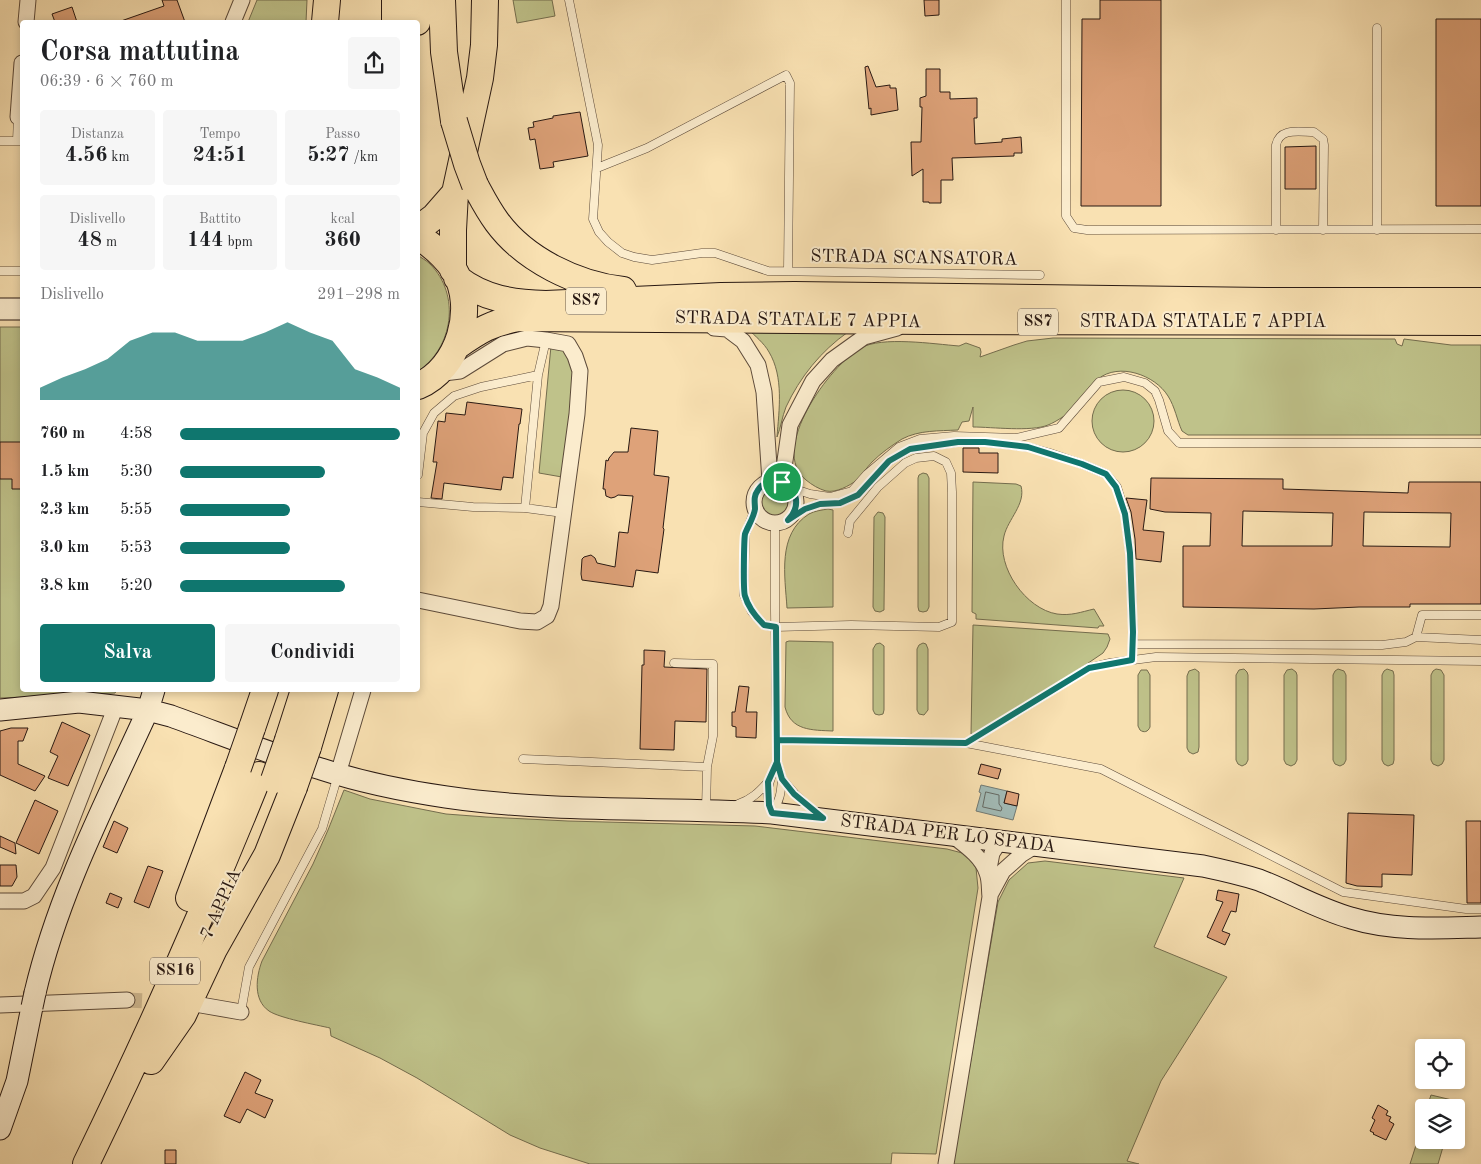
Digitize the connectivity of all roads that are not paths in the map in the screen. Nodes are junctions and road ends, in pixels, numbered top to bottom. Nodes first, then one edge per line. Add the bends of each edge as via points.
1 (28, 0) edge
2 (242, 0) edge
3 (327, 0) edge
4 (395, 0) edge
5 (410, 0) edge
6 (419, 0) edge
7 (442, 0) edge
8 (485, 0) edge
9 (569, 0) edge
10 (1066, 0) edge
11 (26, 20) edge
12 (234, 20) edge
13 (325, 20) edge
14 (395, 20) edge
15 (411, 20) edge
16 (417, 20) edge
17 (1377, 28) dead end
18 (20, 117) edge
19 (0, 141) edge
20 (20, 141) edge
21 (597, 168) junction
22 (465, 189) junction
23 (420, 228) edge
24 (1481, 229) edge
25 (1276, 230) junction
26 (1323, 230) junction
27 (1377, 230) junction
28 (420, 237) edge
29 (20, 271) edge
30 (788, 271) junction
31 (0, 272) edge
32 (456, 274) junction
33 (1040, 275) dead end
34 (1481, 295) edge
35 (721, 296) junction
36 (1429, 301) junction
37 (1481, 301) edge
38 (0, 309) edge
39 (20, 309) edge
40 (595, 318) junction
41 (927, 322) junction
42 (1481, 322) edge
43 (546, 340) junction
44 (457, 346) junction
45 (538, 375) junction
46 (424, 384) edge
47 (1481, 443) edge
48 (420, 458) edge
49 (781, 484) junction
50 (420, 502) edge
51 (525, 508) junction
52 (755, 509) junction
53 (564, 513) junction
54 (782, 522) junction
55 (848, 533) dead end
56 (420, 600) edge
57 (1481, 615) edge
58 (776, 627) junction
59 (1416, 637) junction
60 (1481, 640) edge
61 (1132, 644) junction
62 (1132, 660) junction
63 (1481, 661) edge
64 (674, 663) dead end
65 (266, 692) edge
66 (286, 692) edge
67 (303, 692) edge
68 (323, 692) edge
69 (362, 692) edge
70 (151, 700) edge
71 (116, 706) junction
72 (0, 710) edge
73 (280, 738) junction
74 (777, 740) junction
75 (966, 743) junction
76 (523, 759) dead end
77 (777, 762) junction
78 (708, 767) junction
79 (338, 774) junction
80 (266, 777) junction
81 (782, 779) junction
82 (768, 782) junction
83 (711, 810) junction
84 (772, 813) junction
85 (823, 818) junction
86 (952, 835) junction
87 (1000, 841) junction
88 (1035, 846) junction
89 (1003, 871) junction
90 (988, 874) junction
91 (990, 897) junction
92 (0, 901) edge
93 (1481, 909) edge
94 (1481, 927) edge
95 (127, 1000) tunnel mouth
96 (194, 1004) dead end
97 (0, 1005) edge
98 (241, 1012) joint
99 (144, 1059) junction
100 (2, 1126) edge
101 (86, 1164) edge
102 (106, 1164) edge
103 (946, 1164) edge

1 - 11 street
2 - 12 street
3 - 13 highway
4 - 14 highway
5 - 15 highway
6 - 16 highway
7 - 22 highway, bridge via 444,52 454,122 467,164
8 - 22 highway via 484,45
9 - 21 lane, STRADA SCANSATORA via 598,145
10 - 25 lane via 1066,216 1074,228
17 - 27 lane
18 - 20 lane
19 - 20 lane
21 - 30 lane, STRADA SCANSATORA via 593,219 599,232 622,253 652,260 715,253 768,271
21 - 30 lane, STRADA SCANSATORA via 647,148 786,75 790,83
22 - 23 highway
22 - 32 highway via 453,230
22 - 35 highway via 485,205 513,239 549,266 566,274 611,288
24 - 27 lane
25 - 26 lane
25 - 26 lane via 1276,145 1286,132 1314,132 1324,144
26 - 27 lane
28 - 32 highway via 436,248
29 - 31 lane
30 - 33 lane, STRADA SCANSATORA
32 - 35 highway, SS7 via 483,294 522,303
32 - 44 highway via 464,300 464,324
34 - 36 highway
35 - 36 highway, STRADA STATALE 7 APPIA / SS7
36 - 37 highway, STRADA STATALE 7 APPIA / SS7
38 - 39 street
40 - 41 highway, STRADA STATALE 7 APPIA / SS7
40 - 44 highway, STRADA STATALE 7 APPIA via 519,318 486,327
40 - 49 street via 606,325 630,328 727,329 743,341 758,365
41 - 42 highway, STRADA STATALE 7 APPIA / SS7
41 - 49 street via 864,337 832,360 813,381 790,425
43 - 45 lane
43 - 46 street via 527,338 503,344 460,371
43 - 53 street via 568,344 580,371
44 - 46 highway via 448,361
45 - 48 lane via 454,396 434,413 423,433
45 - 51 lane
47 - 49 lane via 1179,443 1168,431 1154,391 1145,383 1124,378 1099,382 1059,428 1016,438 954,436 920,440 899,447 852,491 830,497
49 - 52 street via 764,484 758,489
49 - 54 street via 796,494 797,501 793,515
50 - 51 lane
51 - 53 lane
52 - 54 street via 769,523
52 - 58 lane via 745,535 744,595 752,612 764,625
53 - 56 street via 548,616 537,622 520,621
54 - 58 lane
54 - 61 lane via 805,509 840,503 858,495 889,461 910,449 958,442 985,442 1028,447 1058,456 1106,474 1116,487 1125,514 1130,553
55 - 58 lane via 850,521 878,487 905,463 934,456 946,462 951,473 952,492 952,622 939,627
57 - 59 lane via 1422,615
58 - 74 lane
59 - 60 lane
59 - 61 lane via 1406,642 1382,645
61 - 62 lane
62 - 63 lane via 1164,657
62 - 75 lane via 1089,668
64 - 78 lane via 714,664 713,736
65 - 73 highway
66 - 73 highway, SS16
67 - 73 highway, SS16
68 - 73 highway
69 - 79 street
70 - 71 street, STRADA PER LO SPADA
70 - 79 street, STRADA PER LO SPADA via 171,716
70 - 100 street via 74,874 43,961 17,1081
71 - 72 street, STRADA PER LO SPADA via 79,702
71 - 92 street via 53,868 34,896 24,901
73 - 80 highway, SS16, bridge
73 - 80 highway, bridge
74 - 75 lane
74 - 77 lane
75 - 93 lane via 1101,769 1343,892
76 - 78 lane
77 - 81 lane
77 - 82 lane
78 - 83 lane
79 - 83 street, STRADA PER LO SPADA via 446,797 508,804
79 - 98 lane via 322,829 249,967
80 - 99 highway, 7 APPIA / SS16 via 244,853
80 - 99 highway via 153,997
81 - 84 lane via 781,794
81 - 85 lane via 794,794
82 - 83 lane via 744,802
82 - 84 lane
83 - 84 street, STRADA PER LO SPADA
84 - 85 street, STRADA PER LO SPADA
85 - 86 street, STRADA PER LO SPADA
86 - 87 street, STRADA PER LO SPADA
86 - 90 street via 970,849
87 - 88 street, STRADA PER LO SPADA
87 - 89 street
87 - 90 street via 992,853
88 - 89 street
88 - 94 street, STRADA PER LO SPADA via 1232,872 1326,909 1376,924
89 - 91 street
90 - 91 street
91 - 103 street
95 - 97 street
96 - 98 street
99 - 101 highway, SS16
99 - 102 highway, 7 APPIA / SS16

